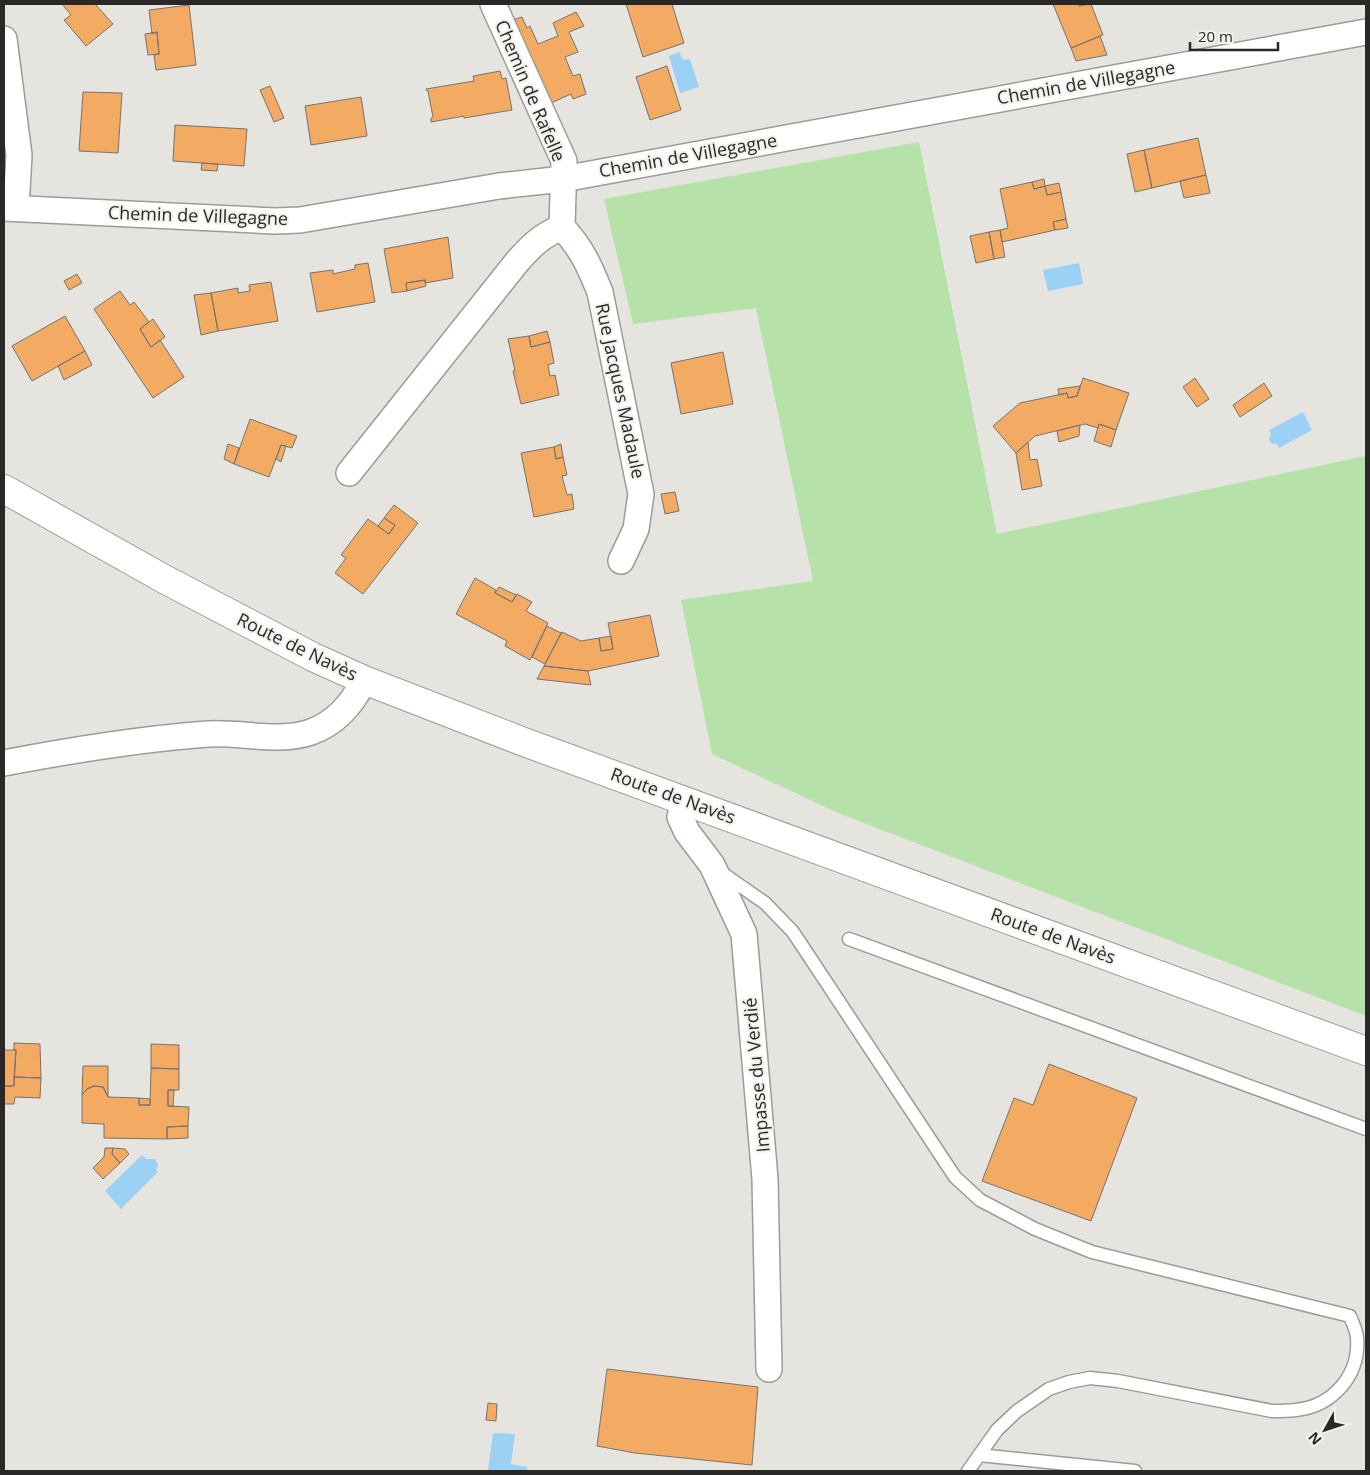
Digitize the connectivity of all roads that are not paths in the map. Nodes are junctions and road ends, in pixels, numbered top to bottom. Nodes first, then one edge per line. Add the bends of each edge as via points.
1 (493, 4) edge
2 (1366, 32) edge
3 (4, 39) edge
4 (563, 179) junction
5 (10, 208) edge
6 (562, 228) junction
7 (349, 473) dead end
8 (4, 489) edge
9 (621, 561) dead end
10 (364, 680) junction
11 (4, 763) edge
12 (684, 800) junction
13 (712, 865) junction
14 (849, 939) dead end
15 (1366, 1050) edge
16 (1366, 1129) edge
17 (769, 1369) dead end
18 (979, 1455) junction
19 (968, 1471) edge
20 (1135, 1471) edge

1 - 4 street, Chemin de Rafelle via 564,161
2 - 4 street, Chemin de Villegagne
3 - 5 street via 20,155
4 - 5 street, Chemin de Villegagne via 499,186 300,220 250,221
4 - 6 street
6 - 7 street via 547,233 530,247
6 - 9 street, Rue Jacques Madaule via 589,264 600,292 641,494 636,529
8 - 10 main road, Route de Navès via 189,592
10 - 11 street via 346,709 311,732 292,736 211,734 147,740
10 - 12 main road, Route de Navès
12 - 13 street, Impasse du Verdié via 680,817
12 - 15 main road, Route de Navès
13 - 17 street, Impasse du Verdié via 744,934 765,1179
13 - 18 lane via 764,903 792,932 954,1177 980,1200 1035,1229 1092,1252 1350,1316 1357,1337 1356,1360 1341,1388 1315,1406 1272,1411 1090,1378 1069,1382 1041,1395 997,1430
14 - 16 lane
18 - 19 lane
18 - 20 lane

